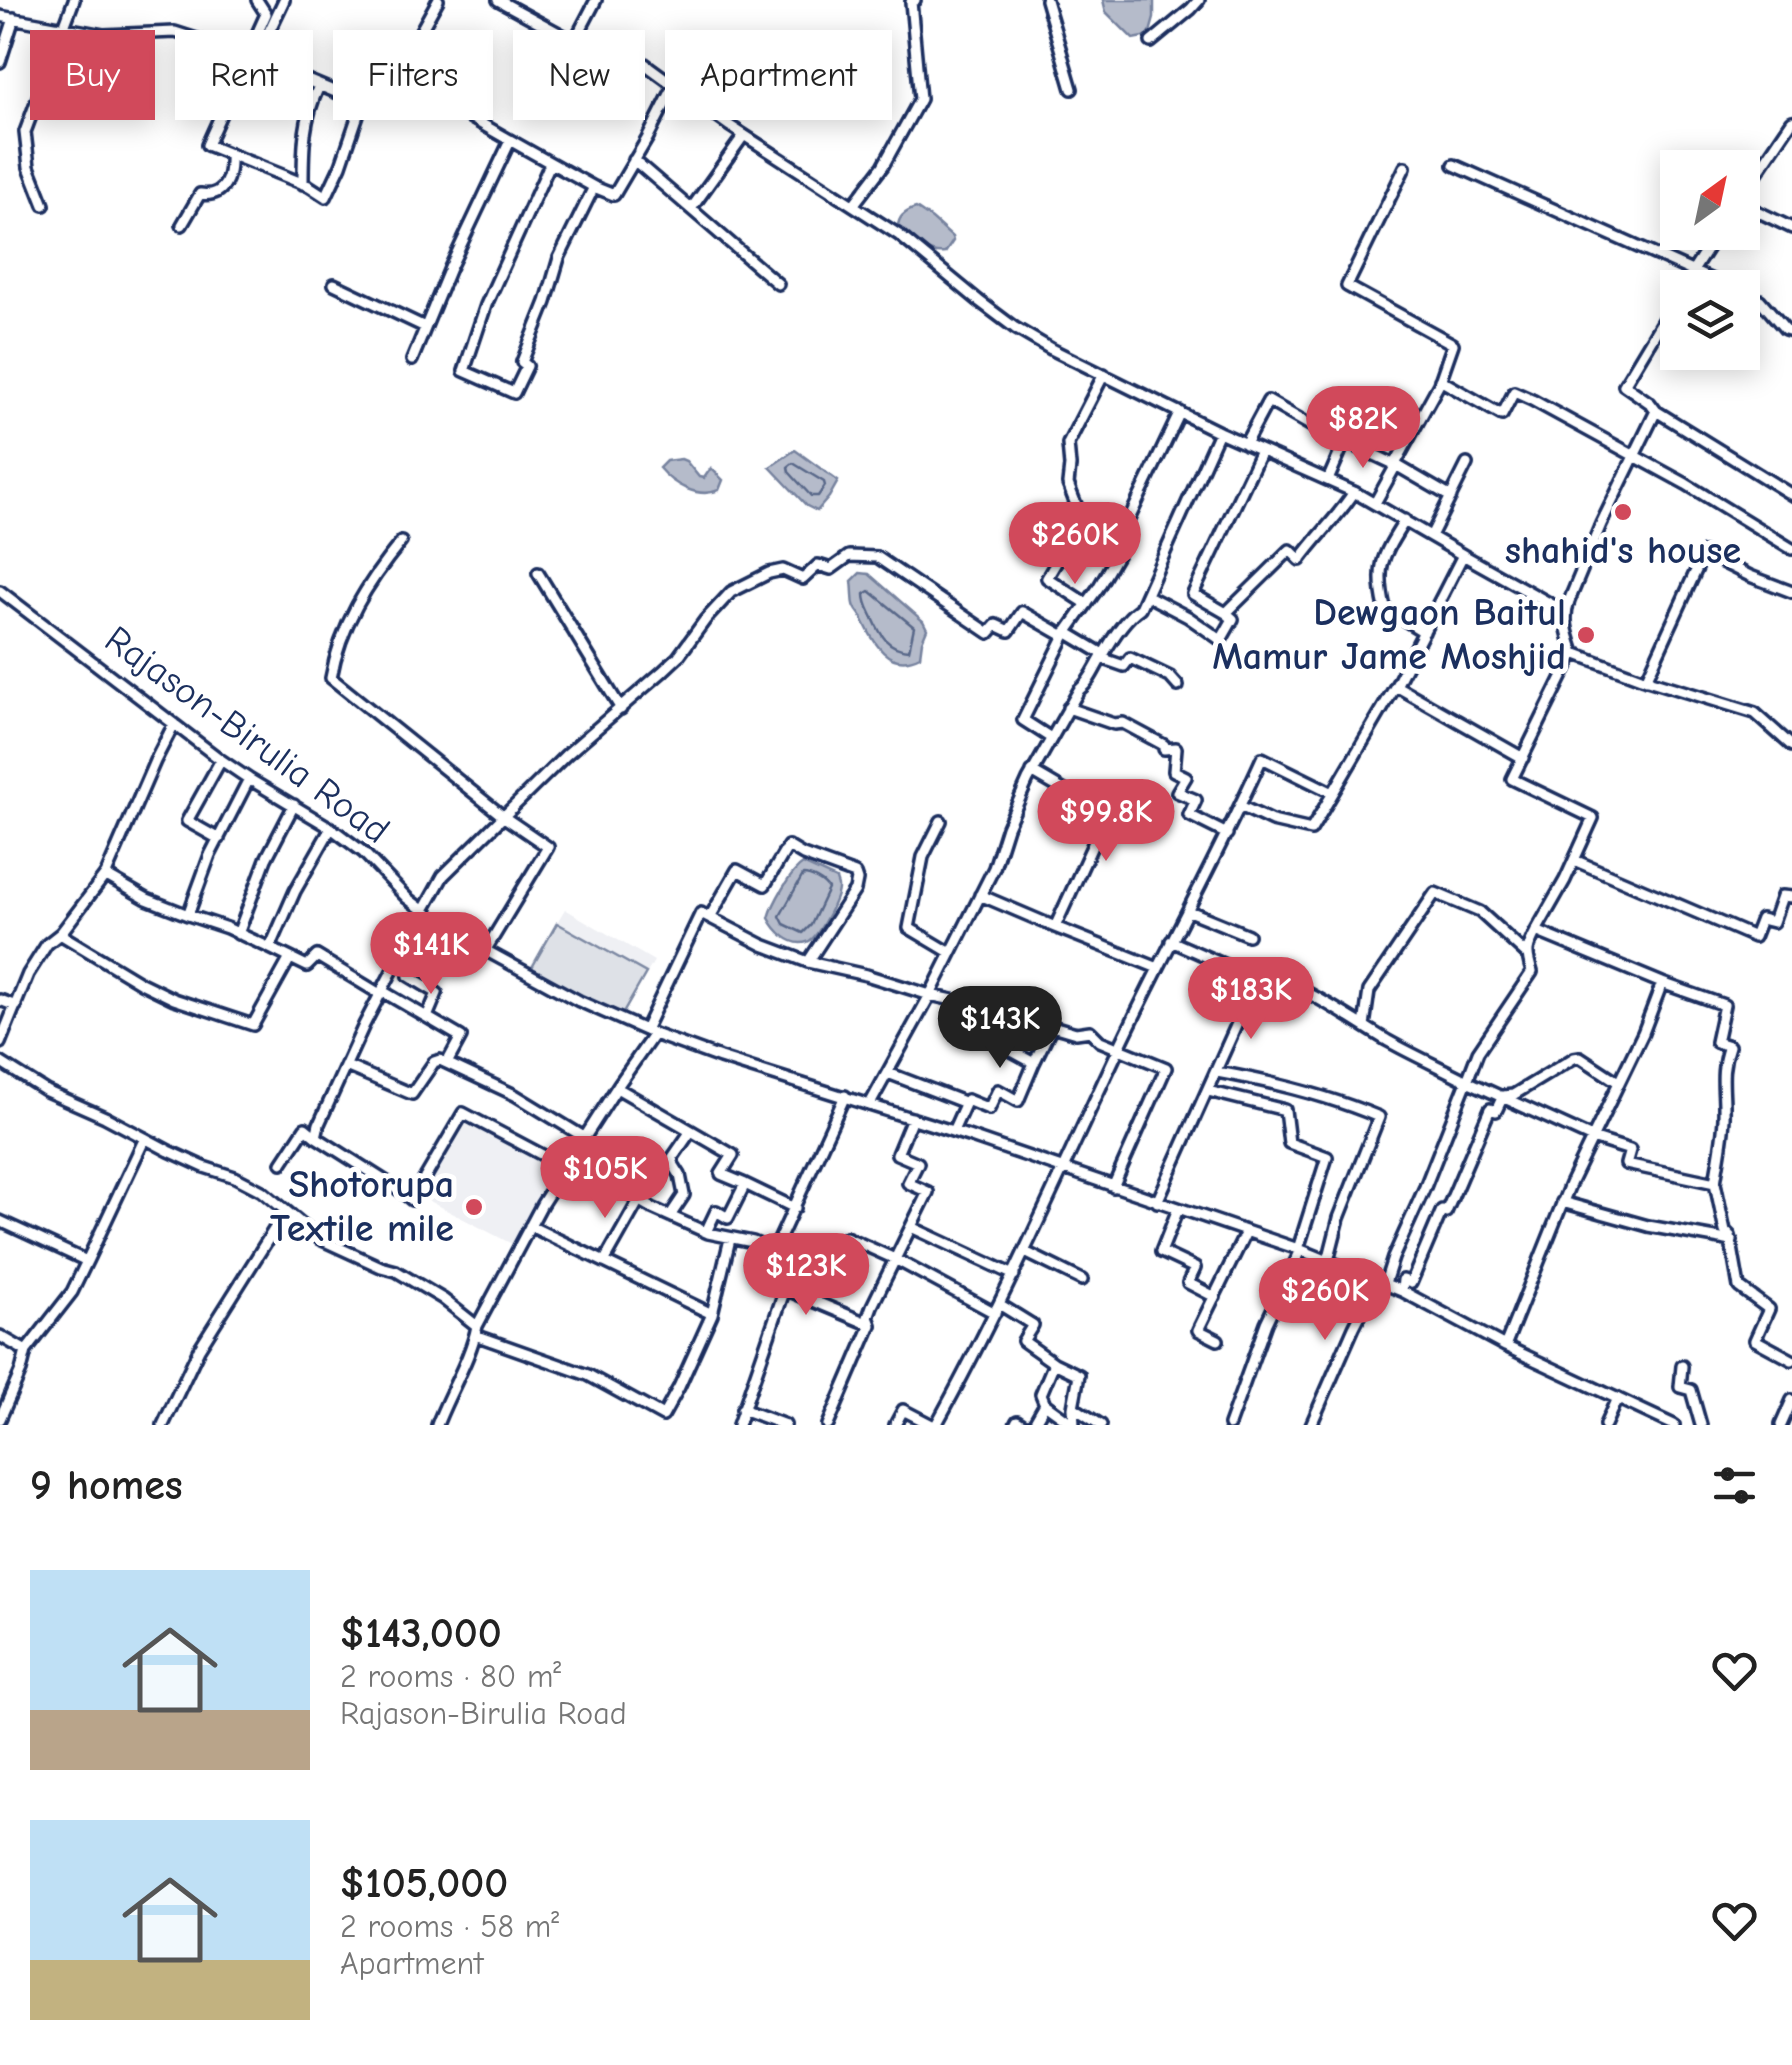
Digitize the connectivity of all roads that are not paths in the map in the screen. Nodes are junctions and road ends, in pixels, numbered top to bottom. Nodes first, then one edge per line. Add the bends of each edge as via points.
1 (74, 0) edge
2 (256, 0) edge
3 (284, 0) edge
4 (438, 0) edge
5 (498, 0) edge
6 (596, 0) edge
7 (915, 0) edge
8 (1046, 0) edge
9 (1199, 0) edge
10 (0, 16) edge
11 (14, 18) junction
12 (62, 28) junction
13 (260, 30) edge
14 (267, 30) edge
15 (421, 30) edge
16 (552, 30) edge
17 (580, 30) edge
18 (175, 32) edge
19 (1151, 42) dead end
20 (0, 62) edge
21 (313, 84) edge
22 (318, 86) junction
23 (1072, 89) dead end
24 (333, 92) edge
25 (665, 103) edge
26 (220, 120) edge
27 (356, 120) edge
28 (475, 120) edge
29 (722, 120) edge
30 (1792, 121) edge
31 (744, 134) junction
32 (510, 141) junction
33 (230, 154) junction
34 (634, 160) junction
35 (550, 164) junction
36 (1454, 165) dead end
37 (1404, 167) dead end
38 (1760, 168) edge
39 (303, 184) junction
40 (594, 188) junction
41 (44, 204) dead end
42 (854, 204) junction
43 (691, 209) junction
44 (1760, 213) edge
45 (182, 225) dead end
46 (1792, 228) edge
47 (1690, 270) edge
48 (334, 284) dead end
49 (778, 284) dead end
50 (1760, 300) edge
51 (1660, 325) edge
52 (425, 328) junction
53 (1792, 331) edge
54 (412, 360) dead end
55 (1104, 374) junction
56 (1440, 380) junction
57 (1656, 411) junction
58 (1180, 412) junction
59 (1219, 432) junction
60 (1344, 441) junction
61 (1245, 444) junction
62 (1261, 452) junction
63 (1634, 454) junction
64 (1467, 464) dead end
65 (1395, 465) junction
66 (1328, 480) junction
67 (1354, 492) junction
68 (1792, 495) edge
69 (1452, 497) junction
70 (1375, 503) junction
71 (1082, 519) junction
72 (1405, 520) junction
73 (1430, 536) junction
74 (401, 542) dead end
75 (1792, 549) edge
76 (1463, 555) junction
77 (1115, 558) junction
78 (538, 574) dead end
79 (0, 590) edge
80 (1792, 592) edge
81 (1146, 596) junction
82 (1086, 604) junction
83 (1564, 612) junction
84 (1226, 613) junction
85 (1424, 632) junction
86 (1065, 634) junction
87 (1574, 653) junction
88 (1102, 656) junction
89 (1646, 680) junction
90 (1178, 686) dead end
91 (1396, 686) junction
92 (1068, 708) junction
93 (621, 709) junction
94 (174, 724) junction
95 (1051, 738) junction
96 (1792, 746) edge
97 (1523, 758) junction
98 (221, 760) junction
99 (1032, 772) junction
100 (249, 779) junction
101 (1333, 793) junction
102 (294, 805) junction
103 (1240, 806) junction
104 (504, 817) junction
105 (941, 821) dead end
106 (332, 828) junction
107 (1227, 834) junction
108 (218, 838) junction
109 (1574, 860) junction
110 (105, 876) junction
111 (980, 895) junction
112 (1792, 897) edge
113 (424, 910) junction
114 (1188, 911) junction
115 (188, 915) junction
116 (710, 917) junction
117 (1055, 927) junction
118 (1536, 931) junction
119 (60, 934) junction
120 (238, 934) junction
121 (1248, 935) dead end
122 (1172, 940) junction
123 (404, 947) junction
124 (270, 948) junction
125 (485, 951) junction
126 (951, 952) junction
127 (1526, 954) junction
128 (290, 958) junction
129 (808, 962) junction
130 (1158, 968) junction
131 (1257, 979) junction
132 (1662, 983) junction
133 (381, 992) junction
134 (930, 995) junction
135 (0, 1000) edge
136 (16, 1006) junction
137 (1006, 1012) junction
138 (426, 1016) junction
139 (1052, 1026) junction
140 (1364, 1026) junction
141 (650, 1032) junction
142 (0, 1043) edge
143 (1120, 1048) junction
144 (0, 1062) edge
145 (1034, 1063) junction
146 (447, 1064) junction
147 (346, 1066) junction
148 (888, 1072) junction
149 (1217, 1072) junction
150 (1467, 1081) junction
151 (1618, 1082) junction
152 (617, 1088) junction
153 (1208, 1090) junction
154 (845, 1096) junction
155 (1503, 1096) junction
156 (966, 1103) junction
157 (870, 1104) junction
158 (912, 1118) junction
159 (691, 1131) junction
160 (954, 1131) junction
161 (316, 1136) junction
162 (584, 1137) junction
163 (145, 1138) junction
164 (1592, 1138) junction
165 (282, 1163) dead end
166 (568, 1164) junction
167 (1064, 1169) junction
168 (1715, 1183) junction
169 (745, 1184) junction
170 (1113, 1187) junction
171 (639, 1200) junction
172 (1157, 1202) junction
173 (1562, 1202) junction
174 (795, 1208) junction
175 (1178, 1209) junction
176 (285, 1212) junction
177 (670, 1216) junction
178 (0, 1222) edge
179 (530, 1226) junction
180 (910, 1227) junction
181 (706, 1232) junction
182 (1246, 1232) junction
183 (730, 1239) junction
184 (1732, 1242) junction
185 (1299, 1249) junction
186 (1025, 1252) junction
187 (895, 1259) junction
188 (87, 1261) junction
189 (1328, 1261) junction
190 (604, 1262) junction
191 (1014, 1274) junction
192 (1082, 1280) dead end
193 (1382, 1282) junction
194 (1402, 1291) junction
195 (1215, 1296) junction
196 (816, 1302) junction
197 (997, 1309) junction
198 (712, 1314) junction
199 (871, 1325) junction
200 (476, 1330) junction
201 (0, 1336) edge
202 (1218, 1340) dead end
203 (1504, 1346) junction
204 (26, 1350) junction
205 (1792, 1360) edge
206 (1054, 1363) junction
207 (1682, 1366) dead end
208 (1616, 1398) junction
209 (1792, 1400) edge
210 (1045, 1404) junction
211 (1072, 1406) junction
212 (742, 1409) junction
213 (0, 1419) edge
214 (163, 1425) edge
215 (437, 1425) edge
216 (738, 1425) edge
217 (785, 1425) edge
218 (828, 1425) edge
219 (895, 1425) edge
220 (934, 1425) edge
221 (1015, 1425) edge
222 (1023, 1425) edge
223 (1032, 1425) edge
224 (1074, 1425) edge
225 (1101, 1425) edge
226 (1228, 1425) edge
227 (1310, 1425) edge
228 (1605, 1425) edge
229 (1674, 1425) edge
230 (1701, 1425) edge
231 (1782, 1425) edge

1 - 12 street
2 - 13 street via 266,14
3 - 14 street
4 - 15 street
5 - 16 street
6 - 17 street
7 - 42 street via 920,99
8 - 23 street
9 - 19 street
10 - 11 street
11 - 12 street
11 - 20 street
12 - 18 street via 104,35
12 - 41 street via 25,132 28,167
21 - 22 street
22 - 24 street
22 - 39 street via 304,128
25 - 34 street
26 - 33 street via 207,145
27 - 39 street via 326,197
28 - 32 street
29 - 31 street
30 - 38 street
31 - 42 street
31 - 43 street
32 - 35 street
32 - 52 street
33 - 39 street
33 - 45 street via 231,174 221,190 200,194
34 - 40 street via 614,195
34 - 43 street
35 - 40 street
35 - 40 street via 486,305 464,371 514,393 559,258
36 - 47 street
37 - 56 street via 1347,286 1453,344
42 - 55 street via 1015,328
43 - 49 street
44 - 46 street
48 - 52 street
50 - 53 street
51 - 57 street via 1624,386
52 - 54 street
55 - 58 street
55 - 71 street via 1068,444 1068,484
56 - 63 street via 1502,415 1514,392
56 - 65 street
57 - 63 street
57 - 68 street
58 - 59 street
58 - 77 street
59 - 61 street
59 - 81 street
60 - 61 street via 1268,401
60 - 65 street
60 - 66 street
61 - 62 street
62 - 66 street
62 - 84 street via 1193,594
63 - 75 street
63 - 83 street
64 - 69 street
65 - 69 street
65 - 70 street
66 - 67 street
67 - 70 street
67 - 84 street via 1300,560 1290,550
69 - 73 street
70 - 72 street
71 - 77 street via 1097,546
71 - 82 street via 1047,578
72 - 73 street
72 - 85 street via 1380,560 1382,594 1385,608
73 - 76 street
74 - 104 street via 348,621 331,678
76 - 83 street
76 - 85 street
77 - 82 street
78 - 93 street
79 - 94 street, Rajason-Birulia Road
80 - 89 street via 1704,553
81 - 84 street via 1221,640 1234,619
81 - 88 street
82 - 86 street
83 - 87 street
85 - 91 street
86 - 88 street
86 - 93 street via 1022,612 1009,632 996,625 989,633 878,557 849,556 802,579 770,572 730,592 678,657
86 - 95 street via 1023,720
87 - 89 street
87 - 97 street
88 - 90 street via 1124,666 1130,658
88 - 92 street
89 - 96 street via 1755,713
91 - 97 street
91 - 101 street
92 - 95 street
92 - 107 street via 1123,723 1164,749 1176,748 1174,770 1186,777 1177,792 1196,800 1189,815
93 - 104 street
94 - 98 street, Rajason-Birulia Road
94 - 110 street
95 - 99 street
97 - 109 street via 1512,778 1593,818
98 - 100 street, Rajason-Birulia Road
98 - 108 street via 187,821
99 - 111 street
99 - 117 street via 1092,807 1097,831
100 - 102 street, Rajason-Birulia Road
100 - 108 street
101 - 103 street via 1311,830
101 - 103 street via 1262,758
102 - 106 street, Rajason-Birulia Road
102 - 120 street
103 - 107 street
104 - 113 street via 444,876
104 - 125 street via 548,847
105 - 126 street via 923,857 909,928
106 - 113 street, Rajason-Birulia Road
106 - 124 street
107 - 114 street
108 - 115 street
109 - 112 street via 1754,937 1761,918 1774,922 1782,896
109 - 118 street
110 - 115 street
110 - 119 street
111 - 117 street
111 - 126 street
113 - 123 street
113 - 125 street, Rajason-Birulia Road
114 - 121 street
114 - 122 street
115 - 120 street
116 - 129 street
116 - 129 street via 737,870 765,886 788,846 855,874 855,890
116 - 141 street via 702,913
117 - 130 street
118 - 127 street
118 - 132 street
119 - 128 street via 174,998 254,1025
119 - 136 street via 28,974
120 - 124 street
122 - 130 street
122 - 131 street
123 - 133 street
123 - 138 street via 419,957 409,976 437,992
124 - 128 street
125 - 141 street, Rajason-Birulia Road
126 - 134 street
127 - 140 street via 1480,912 1434,893 1369,991
127 - 150 street via 1532,972 1478,1052
128 - 133 street via 306,966 317,956
129 - 134 street
130 - 143 street
131 - 140 street via 1299,988
131 - 149 street
132 - 151 street
132 - 168 street via 1724,1005 1716,1042 1729,1046
133 - 138 street
133 - 147 street
134 - 137 street
134 - 148 street
135 - 136 street
136 - 142 street
137 - 139 street
137 - 145 street via 999,1044
138 - 146 street via 462,1036
139 - 143 street via 1090,1031
139 - 145 street
140 - 150 street
141 - 152 street
141 - 154 street, Rajason-Birulia Road
143 - 167 street
143 - 170 street via 1166,1068
144 - 163 street
145 - 156 street via 1018,1101 998,1090 988,1109
146 - 147 street via 434,1062 412,1094
146 - 162 street
147 - 161 street
148 - 156 street
148 - 157 street
149 - 153 street
149 - 189 street via 1280,1084 1380,1117
150 - 155 street
150 - 193 street
151 - 155 street via 1580,1057
151 - 164 street
152 - 159 street
152 - 162 street
153 - 172 street
153 - 185 street via 1285,1110 1289,1143 1327,1157
154 - 157 street, Rajason-Birulia Road
154 - 174 street
155 - 164 street
155 - 194 street via 1496,1111 1490,1109 1446,1212
156 - 160 street
157 - 158 street, Rajason-Birulia Road
158 - 160 street, Rajason-Birulia Road
158 - 180 street via 897,1154 918,1162 908,1183 928,1192
159 - 169 street via 732,1155 722,1174
159 - 177 street via 673,1157 684,1195
160 - 167 street, Rajason-Birulia Road
161 - 165 street via 305,1128
161 - 166 street via 412,1200 463,1114
162 - 166 street
163 - 176 street via 262,1191
163 - 188 street
164 - 168 street via 1630,1150 1626,1164
164 - 173 street
166 - 171 street
166 - 179 street
167 - 170 street, Rajason-Birulia Road
167 - 186 street
168 - 184 street
169 - 174 street
169 - 181 street via 728,1218 716,1210
170 - 172 street, Rajason-Birulia Road
171 - 177 street
171 - 190 street
172 - 175 street, Rajason-Birulia Road
173 - 184 street
173 - 203 street
174 - 183 street via 774,1250
175 - 182 street, Rajason-Birulia Road
175 - 195 street via 1161,1252 1196,1268 1188,1283
176 - 200 street via 320,1239 427,1289
176 - 214 street via 199,1349
177 - 181 street
178 - 188 street
179 - 190 street
179 - 200 street
180 - 187 street
180 - 191 street
181 - 183 street
182 - 185 street, Rajason-Birulia Road
182 - 195 street
183 - 198 street
184 - 205 street via 1739,1287 1769,1309 1755,1340
185 - 189 street, Rajason-Birulia Road
185 - 226 street
186 - 191 street
186 - 192 street
187 - 196 street via 846,1237
187 - 197 street
187 - 199 street via 868,1317
188 - 204 street via 72,1292
189 - 193 street, Rajason-Birulia Road
190 - 198 street
191 - 197 street
193 - 194 street, Rajason-Birulia Road
193 - 227 street
194 - 203 street, Rajason-Birulia Road
195 - 202 street via 1198,1330
196 - 199 street
196 - 212 street via 785,1289
197 - 206 street via 1033,1325 1023,1341
197 - 220 street
198 - 200 street via 662,1416 588,1375
199 - 218 street
200 - 215 street
201 - 204 street
203 - 208 street, Rajason-Birulia Road
204 - 213 street
206 - 210 street via 1041,1394
206 - 211 street via 1079,1375
207 - 230 street via 1680,1387 1691,1390
208 - 228 street
208 - 229 street, Rajason-Birulia Road
209 - 231 street
210 - 223 street
210 - 224 street
211 - 224 street
211 - 225 street
212 - 216 street
212 - 217 street
219 - 220 street via 903,1410
221 - 222 street

